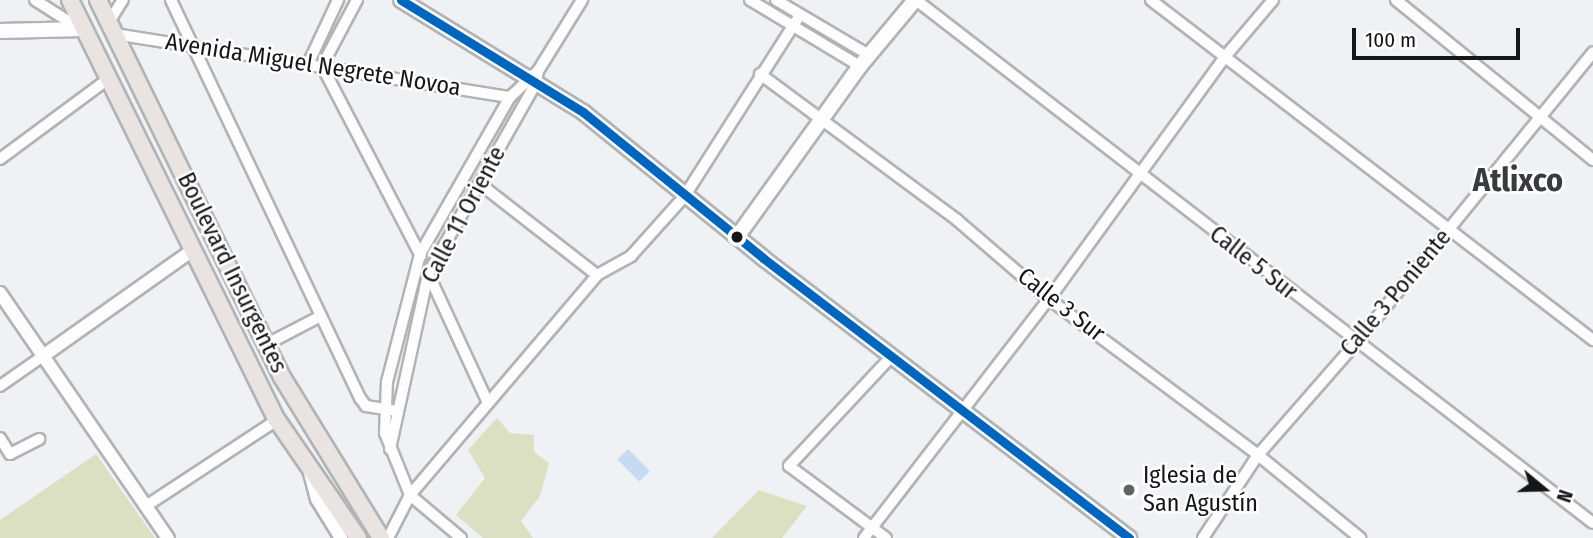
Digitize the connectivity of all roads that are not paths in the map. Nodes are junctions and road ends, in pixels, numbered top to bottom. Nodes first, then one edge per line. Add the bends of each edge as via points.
1 (35, 0) edge
2 (69, 0) edge
3 (97, 0) edge
4 (123, 0) edge
5 (171, 0) edge
6 (338, 0) edge
7 (357, 0) edge
8 (401, 0) edge
9 (582, 0) edge
10 (750, 0) edge
11 (776, 0) edge
12 (915, 0) edge
13 (1151, 0) edge
14 (1273, 0) edge
15 (1395, 0) edge
16 (800, 15) junction
17 (793, 26) junction
18 (112, 28) junction
19 (82, 29) junction
20 (0, 31) edge
21 (191, 43) junction
22 (1593, 52) edge
23 (1224, 58) junction
24 (864, 60) junction
25 (308, 64) junction
26 (322, 66) junction
27 (760, 74) junction
28 (534, 78) junction
29 (108, 79) junction
30 (510, 97) junction
31 (820, 119) junction
32 (1540, 120) junction
33 (0, 159) edge
34 (1593, 160) edge
35 (1140, 174) junction
36 (480, 184) junction
37 (684, 197) junction
38 (1447, 231) junction
39 (737, 237) junction
40 (194, 249) junction
41 (420, 254) junction
42 (428, 274) junction
43 (597, 275) junction
44 (0, 293) edge
45 (1049, 299) junction
46 (321, 316) junction
47 (1593, 340) edge
48 (1356, 343) junction
49 (267, 344) junction
50 (43, 356) junction
51 (891, 357) junction
52 (0, 386) edge
53 (488, 404) junction
54 (384, 410) junction
55 (398, 411) junction
56 (961, 412) junction
57 (277, 420) junction
58 (0, 439) edge
59 (39, 439) dead end
60 (390, 449) junction
61 (1258, 455) junction
62 (309, 469) junction
63 (410, 495) junction
64 (146, 506) junction
65 (1593, 523) edge
66 (872, 528) junction
67 (168, 538) edge
68 (341, 538) edge
69 (358, 538) edge
70 (381, 538) edge
71 (388, 538) edge
72 (461, 538) edge
73 (864, 538) edge
74 (886, 538) edge
75 (1129, 538) edge
76 (1203, 538) edge
77 (1360, 538) edge

1 - 19 street
2 - 19 main road, Boulevard Insurgentes
3 - 18 main road, Boulevard Insurgentes
4 - 18 street
5 - 21 street
6 - 25 street
7 - 26 street
8 - 28 main road
9 - 28 street
10 - 17 street
11 - 16 street
12 - 24 main road
12 - 35 street, Calle 5 Sur
13 - 23 street
14 - 23 street
15 - 32 street
16 - 17 street
16 - 24 street
17 - 24 street
17 - 27 street
18 - 21 street, Avenida Miguel Negrete Novoa
18 - 49 main road, Boulevard Insurgentes
19 - 20 main road
19 - 29 main road, Boulevard Insurgentes
21 - 25 street, Avenida Miguel Negrete Novoa
21 - 46 street
22 - 32 street, Calle 3 Poniente
23 - 35 street
23 - 38 street
24 - 31 main road
25 - 26 street, Avenida Miguel Negrete Novoa
26 - 30 street, Avenida Miguel Negrete Novoa
26 - 41 street
27 - 31 street, Calle 3 Sur
27 - 37 street
28 - 30 street, Calle 11 Oriente
28 - 36 street, Calle 11 Oriente
28 - 37 main road via 583,112
29 - 33 street
29 - 40 main road, Boulevard Insurgentes
30 - 41 street, Calle 11 Oriente
31 - 39 main road
31 - 45 street, Calle 3 Sur via 957,220
32 - 34 street
32 - 38 street, Calle 3 Poniente
35 - 45 street
35 - 48 street, Calle 5 Sur
36 - 42 street, Calle 11 Oriente
36 - 43 street
37 - 39 main road
37 - 43 street via 631,256
38 - 47 street
38 - 48 street, Calle 3 Poniente
39 - 51 main road
40 - 50 street
40 - 57 main road, Boulevard Insurgentes
41 - 42 street
41 - 54 street, Calle 11 Oriente via 394,342
42 - 53 street
42 - 55 street, Calle 11 Oriente
43 - 53 street
44 - 50 street
45 - 56 street
45 - 61 street, Calle 3 Sur
46 - 49 street
46 - 54 street via 360,398 366,406
48 - 61 street, Calle 3 Poniente
48 - 65 street, Calle 5 Sur
49 - 70 main road, Boulevard Insurgentes via 282,377
50 - 52 street
50 - 64 street
51 - 56 main road
51 - 66 street via 789,466
53 - 63 street
54 - 55 street
54 - 60 street, Calle 11 Oriente
55 - 60 street, Calle 11 Oriente
56 - 66 street
56 - 75 main road
57 - 62 main road, Boulevard Insurgentes
57 - 64 street
58 - 59 street via 10,454
60 - 63 street
61 - 76 street, Calle 3 Poniente
61 - 77 street, Calle 3 Sur
62 - 68 street, Boulevard Insurgentes via 317,499
62 - 69 main road, Boulevard Insurgentes
63 - 71 street
63 - 72 street
64 - 67 street
66 - 73 street
66 - 74 street

